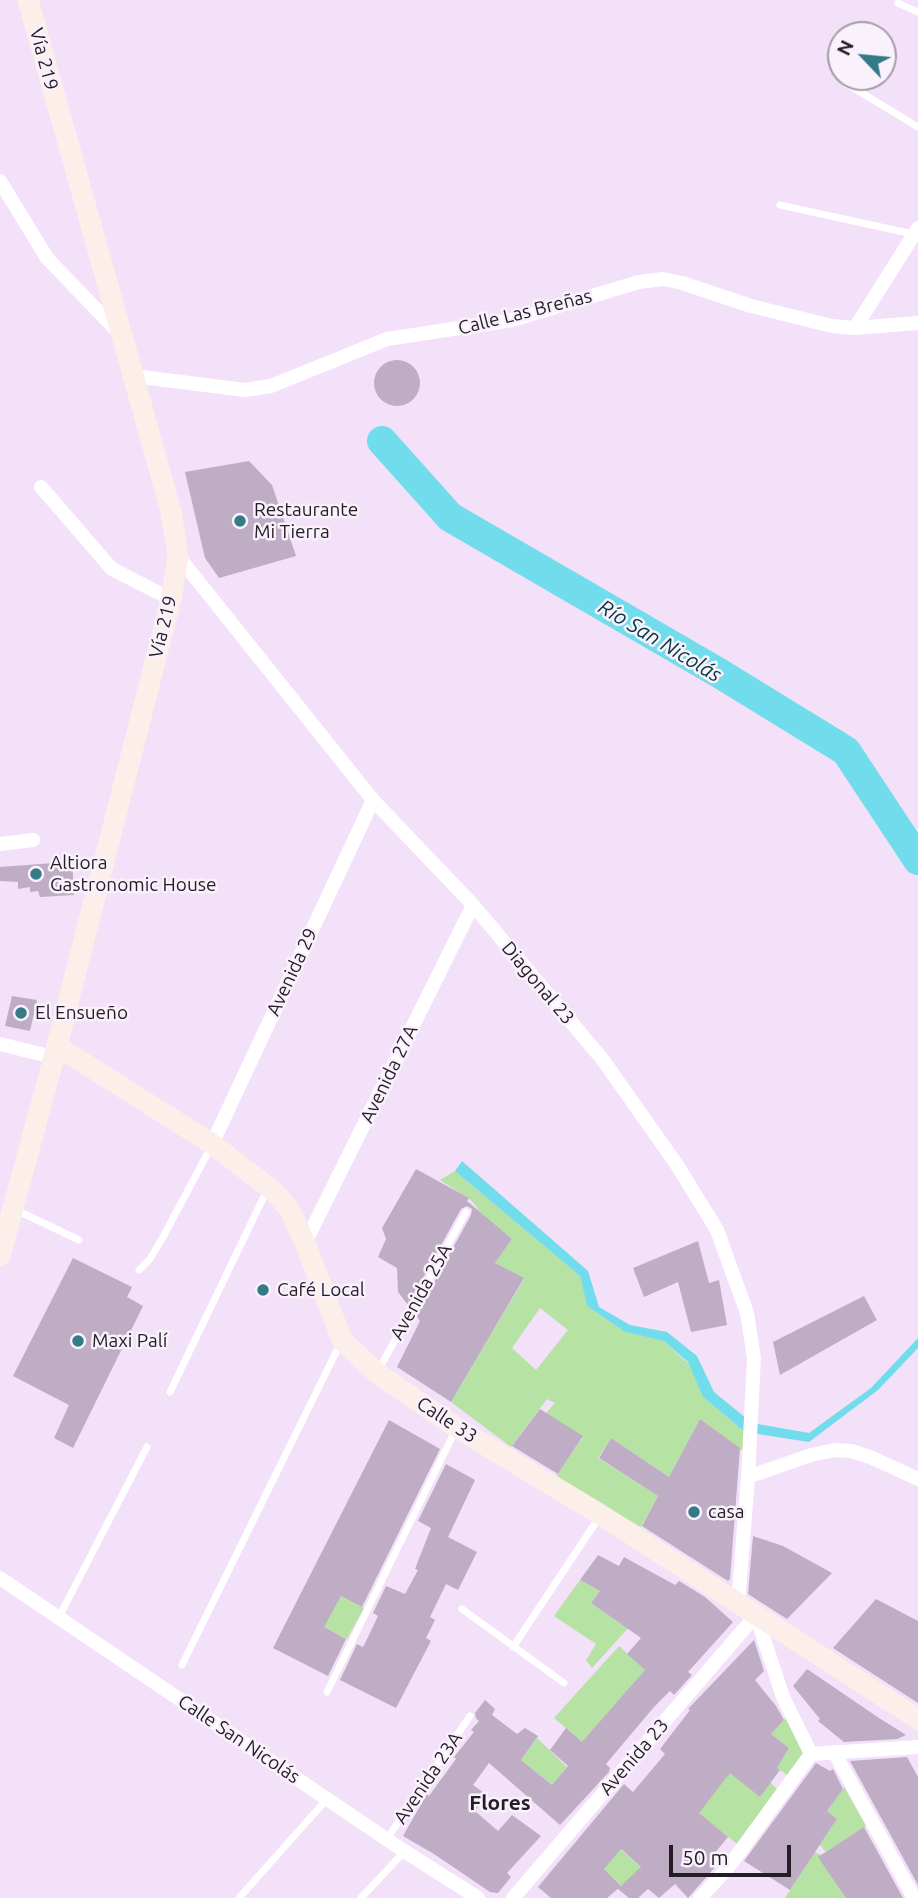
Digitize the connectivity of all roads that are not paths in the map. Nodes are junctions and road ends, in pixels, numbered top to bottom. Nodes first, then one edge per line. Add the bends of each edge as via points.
1 (28, 0) edge
2 (898, 3) dead end
3 (918, 12) edge
4 (859, 91) edge
5 (918, 127) edge
6 (0, 181) edge
7 (780, 205) dead end
8 (916, 231) edge
9 (918, 323) edge
10 (855, 328) junction
11 (121, 335) junction
12 (134, 376) junction
13 (41, 487) dead end
14 (178, 556) junction
15 (171, 599) junction
16 (373, 800) junction
17 (33, 840) dead end
18 (0, 844) edge
19 (473, 905) junction
20 (3, 1047) edge
21 (55, 1051) junction
22 (212, 1144) junction
23 (268, 1187) junction
24 (13, 1208) junction
25 (466, 1212) dead end
26 (79, 1240) dead end
27 (305, 1243) junction
28 (0, 1255) edge
29 (139, 1270) dead end
30 (342, 1340) junction
31 (377, 1373) junction
32 (170, 1392) dead end
33 (457, 1428) junction
34 (147, 1447) dead end
35 (748, 1477) junction
36 (918, 1479) edge
37 (601, 1514) junction
38 (0, 1578) edge
39 (462, 1609) dead end
40 (747, 1610) junction
41 (59, 1617) junction
42 (513, 1647) junction
43 (182, 1665) dead end
44 (564, 1683) dead end
45 (327, 1692) dead end
46 (470, 1716) dead end
47 (918, 1719) edge
48 (918, 1747) edge
49 (834, 1752) junction
50 (811, 1754) junction
51 (327, 1799) junction
52 (387, 1839) junction
53 (404, 1851) junction
54 (239, 1898) edge
55 (361, 1898) edge
56 (478, 1898) edge
57 (513, 1898) edge
58 (700, 1898) edge
59 (914, 1898) edge

1 - 11 main road, Vía 219
2 - 3 lane
4 - 5 lane
6 - 11 street via 47,258
7 - 8 lane
8 - 10 street
9 - 10 street, Calle Las Breñas
10 - 12 street, Calle Las Breñas via 751,306 663,279 512,320 387,339 271,386 246,390
11 - 12 main road, Vía 219
12 - 14 main road, Vía 219 via 171,512
13 - 15 street via 112,569
14 - 15 main road, Vía 219
14 - 16 street, Diagonal 23
15 - 21 main road, Vía 219
16 - 19 street, Diagonal 23
16 - 22 street, Avenida 29
17 - 18 street
19 - 27 street, Avenida 27A
19 - 35 street, Diagonal 23 via 603,1060 717,1230 747,1313 754,1358
20 - 21 street
21 - 22 main road, Calle 33
21 - 24 main road, Vía 219
22 - 23 main road, Calle 33
22 - 29 lane via 163,1237
23 - 27 main road, Calle 33 via 291,1212
23 - 32 lane
24 - 26 lane
24 - 28 main road, Vía 219
25 - 31 lane, Avenida 25A
27 - 30 main road, Calle 33
30 - 31 main road, Calle 33
30 - 43 lane
31 - 33 main road, Calle 33
33 - 37 main road, Calle 33
33 - 45 lane
34 - 41 lane
35 - 36 street via 835,1450 870,1457
35 - 40 street, Diagonal 23
37 - 40 main road, Calle 33
37 - 42 lane
38 - 41 street, Calle San Nicolás
39 - 42 lane
40 - 47 main road, Calle 33
40 - 50 street
40 - 57 street, Avenida 23
41 - 51 street, Calle San Nicolás
42 - 44 lane
46 - 52 lane, Avenida 23A
48 - 49 street
49 - 50 street
49 - 59 street
50 - 58 street
51 - 52 street, Calle San Nicolás
51 - 54 lane
52 - 53 street, Calle San Nicolás
53 - 55 lane
53 - 56 street, Calle San Nicolás

